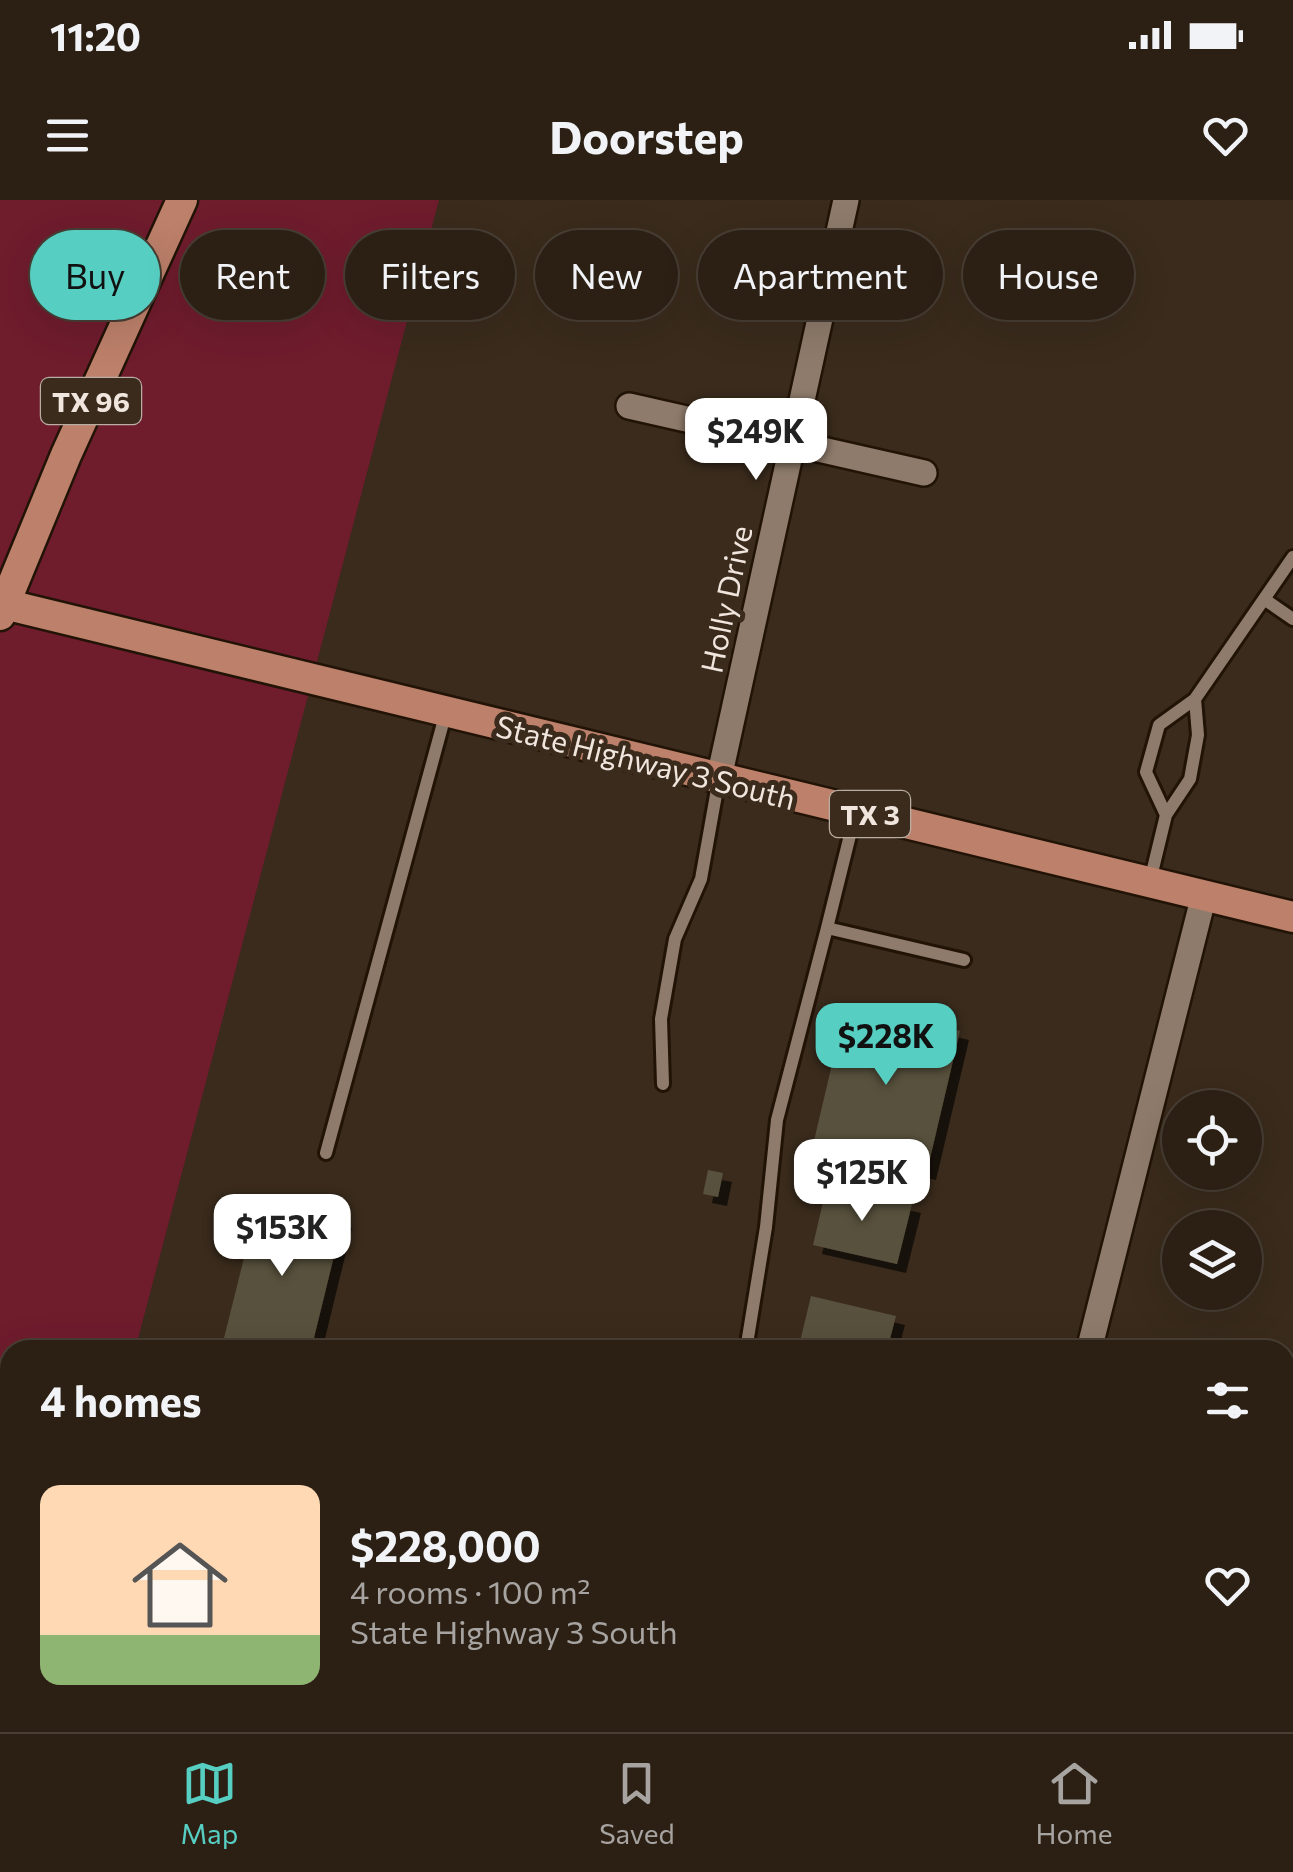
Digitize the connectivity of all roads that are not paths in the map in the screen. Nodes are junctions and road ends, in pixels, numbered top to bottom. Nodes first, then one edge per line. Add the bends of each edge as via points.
1 (182, 200) edge
2 (846, 200) edge
3 (630, 406) dead end
4 (792, 447) junction
5 (924, 474) dead end
6 (1293, 557) edge
7 (1264, 600) junction
8 (2, 607) edge
9 (1293, 619) edge
10 (1194, 699) junction
11 (446, 712) junction
12 (719, 778) junction
13 (856, 811) junction
14 (1166, 816) junction
15 (1150, 882) junction
16 (1204, 895) junction
17 (1293, 917) edge
18 (827, 928) junction
19 (964, 960) dead end
20 (662, 1084) dead end
21 (326, 1153) dead end
22 (747, 1340) edge
23 (1092, 1340) edge

1 - 8 main road, TX 96
2 - 4 street, Holly Drive
3 - 4 street
4 - 5 street
4 - 12 street, Holly Drive
6 - 7 lane
7 - 9 lane
7 - 10 lane
8 - 11 main road, State Highway 3 South / TX 3
10 - 14 lane via 1198,735 1190,779
10 - 14 lane via 1159,725 1146,772
11 - 12 main road, State Highway 3 South / TX 3
11 - 21 lane
12 - 13 main road, State Highway 3 South / TX 3
12 - 20 lane via 702,879 675,939 661,1018
13 - 15 main road, State Highway 3 South / TX 3
13 - 18 lane
14 - 15 lane
15 - 16 main road, State Highway 3 South / TX 3
16 - 17 main road, State Highway 3 South / TX 3
16 - 23 street
18 - 19 lane
18 - 22 lane via 777,1120

